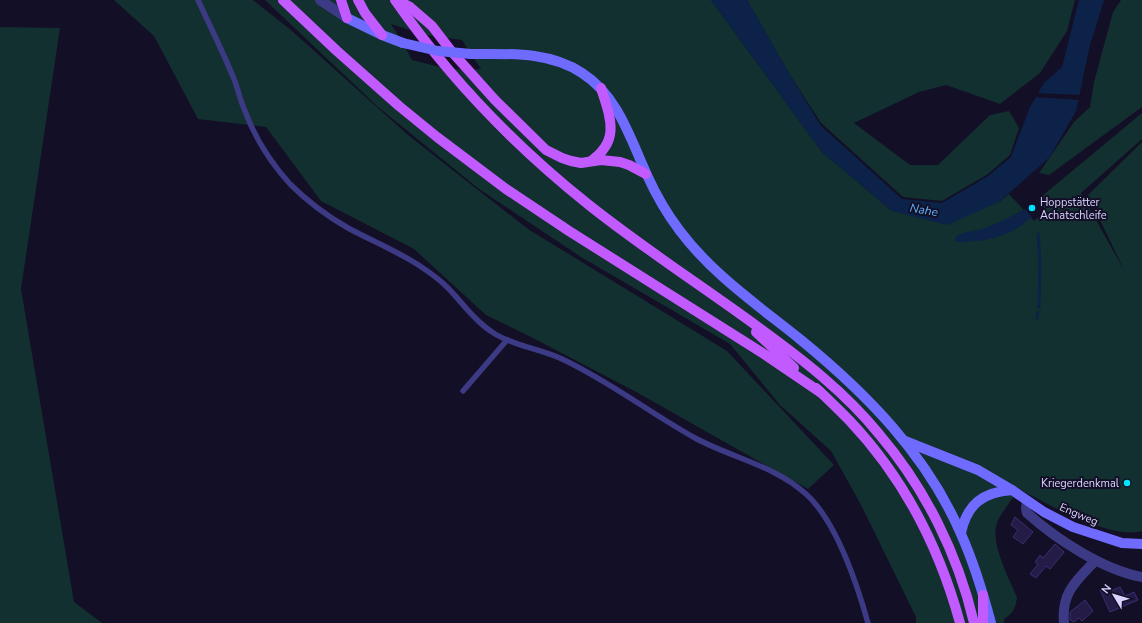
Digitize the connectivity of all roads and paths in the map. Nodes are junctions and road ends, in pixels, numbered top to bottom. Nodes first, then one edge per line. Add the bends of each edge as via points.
1 (198, 0) edge
2 (283, 0) edge
3 (320, 0) edge
4 (341, 0) edge
5 (358, 0) edge
6 (396, 0) edge
7 (347, 18) junction
8 (382, 35) junction
9 (601, 88) junction
10 (591, 161) junction
11 (646, 174) junction
12 (722, 301) junction
13 (506, 340) junction
14 (463, 391) dead end
15 (820, 392) junction
16 (904, 441) junction
17 (1012, 490) junction
18 (1027, 500) junction
19 (961, 533) junction
20 (1142, 544) edge
21 (1095, 561) junction
22 (1142, 577) edge
23 (983, 595) junction
24 (868, 623) edge
25 (960, 623) edge
26 (974, 623) edge
27 (983, 623) edge
28 (990, 623) edge
29 (1064, 623) edge

1 - 13 lane via 260,144 290,183 304,197 345,226 433,275 484,326
2 - 15 main road via 399,106 506,189
3 - 7 street
4 - 7 main road
5 - 8 main road
6 - 10 main road via 410,7 432,26 495,100 546,150 571,161
6 - 12 main road via 445,66 528,153 631,238
7 - 8 main road
8 - 9 main road, bridge via 438,51 523,54 550,58 582,72
9 - 10 main road via 611,121 610,134 602,152
9 - 11 main road via 630,136
10 - 11 main road via 620,162
11 - 16 main road via 670,218 701,256 740,292 840,372 874,405
12 - 15 main road
12 - 26 main road via 804,362 880,434 918,487 944,535
13 - 14 lane
13 - 24 lane via 560,358 582,369 697,439 775,472 806,494 819,507 836,538 858,588
15 - 25 main road via 869,443 905,492 934,546
16 - 17 main road, Engweg via 978,470
16 - 19 main road via 936,486
17 - 18 main road, Engweg
17 - 19 main road via 988,494 978,501 964,521
18 - 20 main road, Engweg via 1080,529 1122,543
18 - 21 street via 1026,509 1034,518
19 - 23 main road
21 - 22 street
21 - 29 street via 1069,592 1065,600
23 - 27 main road
23 - 28 main road

